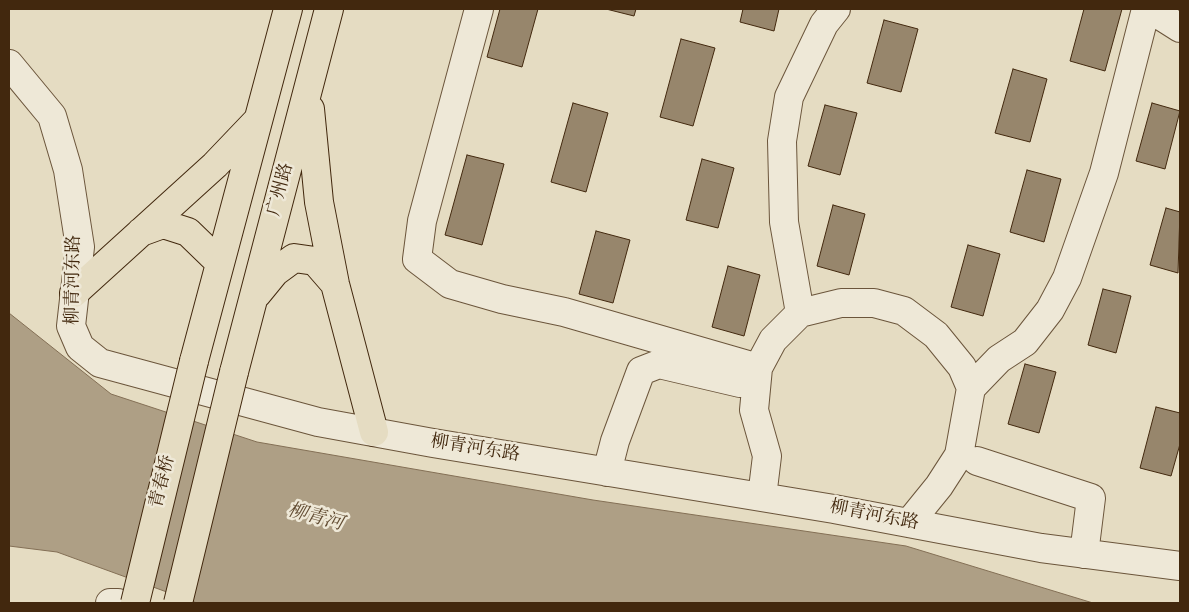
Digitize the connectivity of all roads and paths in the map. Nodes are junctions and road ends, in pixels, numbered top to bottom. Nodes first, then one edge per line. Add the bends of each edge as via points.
1 (288, 9) edge
2 (329, 9) edge
3 (480, 9) edge
4 (836, 9) edge
5 (1146, 9) edge
6 (1150, 9) edge
7 (1180, 28) edge
8 (9, 64) edge
9 (308, 91) junction
10 (259, 120) junction
11 (141, 232) junction
12 (220, 263) junction
13 (335, 284) junction
14 (74, 293) junction
15 (254, 298) junction
16 (800, 313) junction
17 (749, 375) junction
18 (971, 388) junction
19 (374, 432) junction
20 (977, 461) dead end
21 (607, 472) junction
22 (762, 497) junction
23 (909, 523) junction
24 (1084, 554) junction
25 (1177, 562) edge
26 (110, 603) edge
27 (118, 603) edge
28 (135, 603) edge
29 (178, 603) edge

1 - 10 main road
2 - 9 main road, 广州路
3 - 17 street via 422,221 417,259 450,284 564,312
4 - 16 street via 824,24 789,97 782,141 784,222
5 - 18 street via 1104,173 1067,278 1050,310 1025,342 999,360
6 - 7 street
8 - 14 street, 柳青河东路 via 52,116 68,170 80,247
9 - 13 main road via 320,202
9 - 15 main road, 广州路
10 - 11 main road
10 - 12 main road
11 - 12 main road via 163,224 188,232
11 - 14 main road
12 - 28 main road, 青春桥, bridge
13 - 15 main road via 315,261 294,258 275,272
13 - 19 main road
14 - 19 street, 柳青河东路 via 71,326 80,347 100,363 318,422
15 - 29 main road, 广州路, bridge
16 - 17 street via 773,340
16 - 18 street via 841,302 874,303 904,311 936,335 962,367
17 - 21 street via 659,364 641,371
17 - 22 street via 754,410 767,456
18 - 23 street via 959,455
19 - 21 street, 柳青河东路
20 - 24 street via 1091,498
21 - 22 street, 柳青河东路
22 - 23 street, 柳青河东路
23 - 24 street, 柳青河东路
24 - 25 street, 柳青河东路
26 - 27 street

